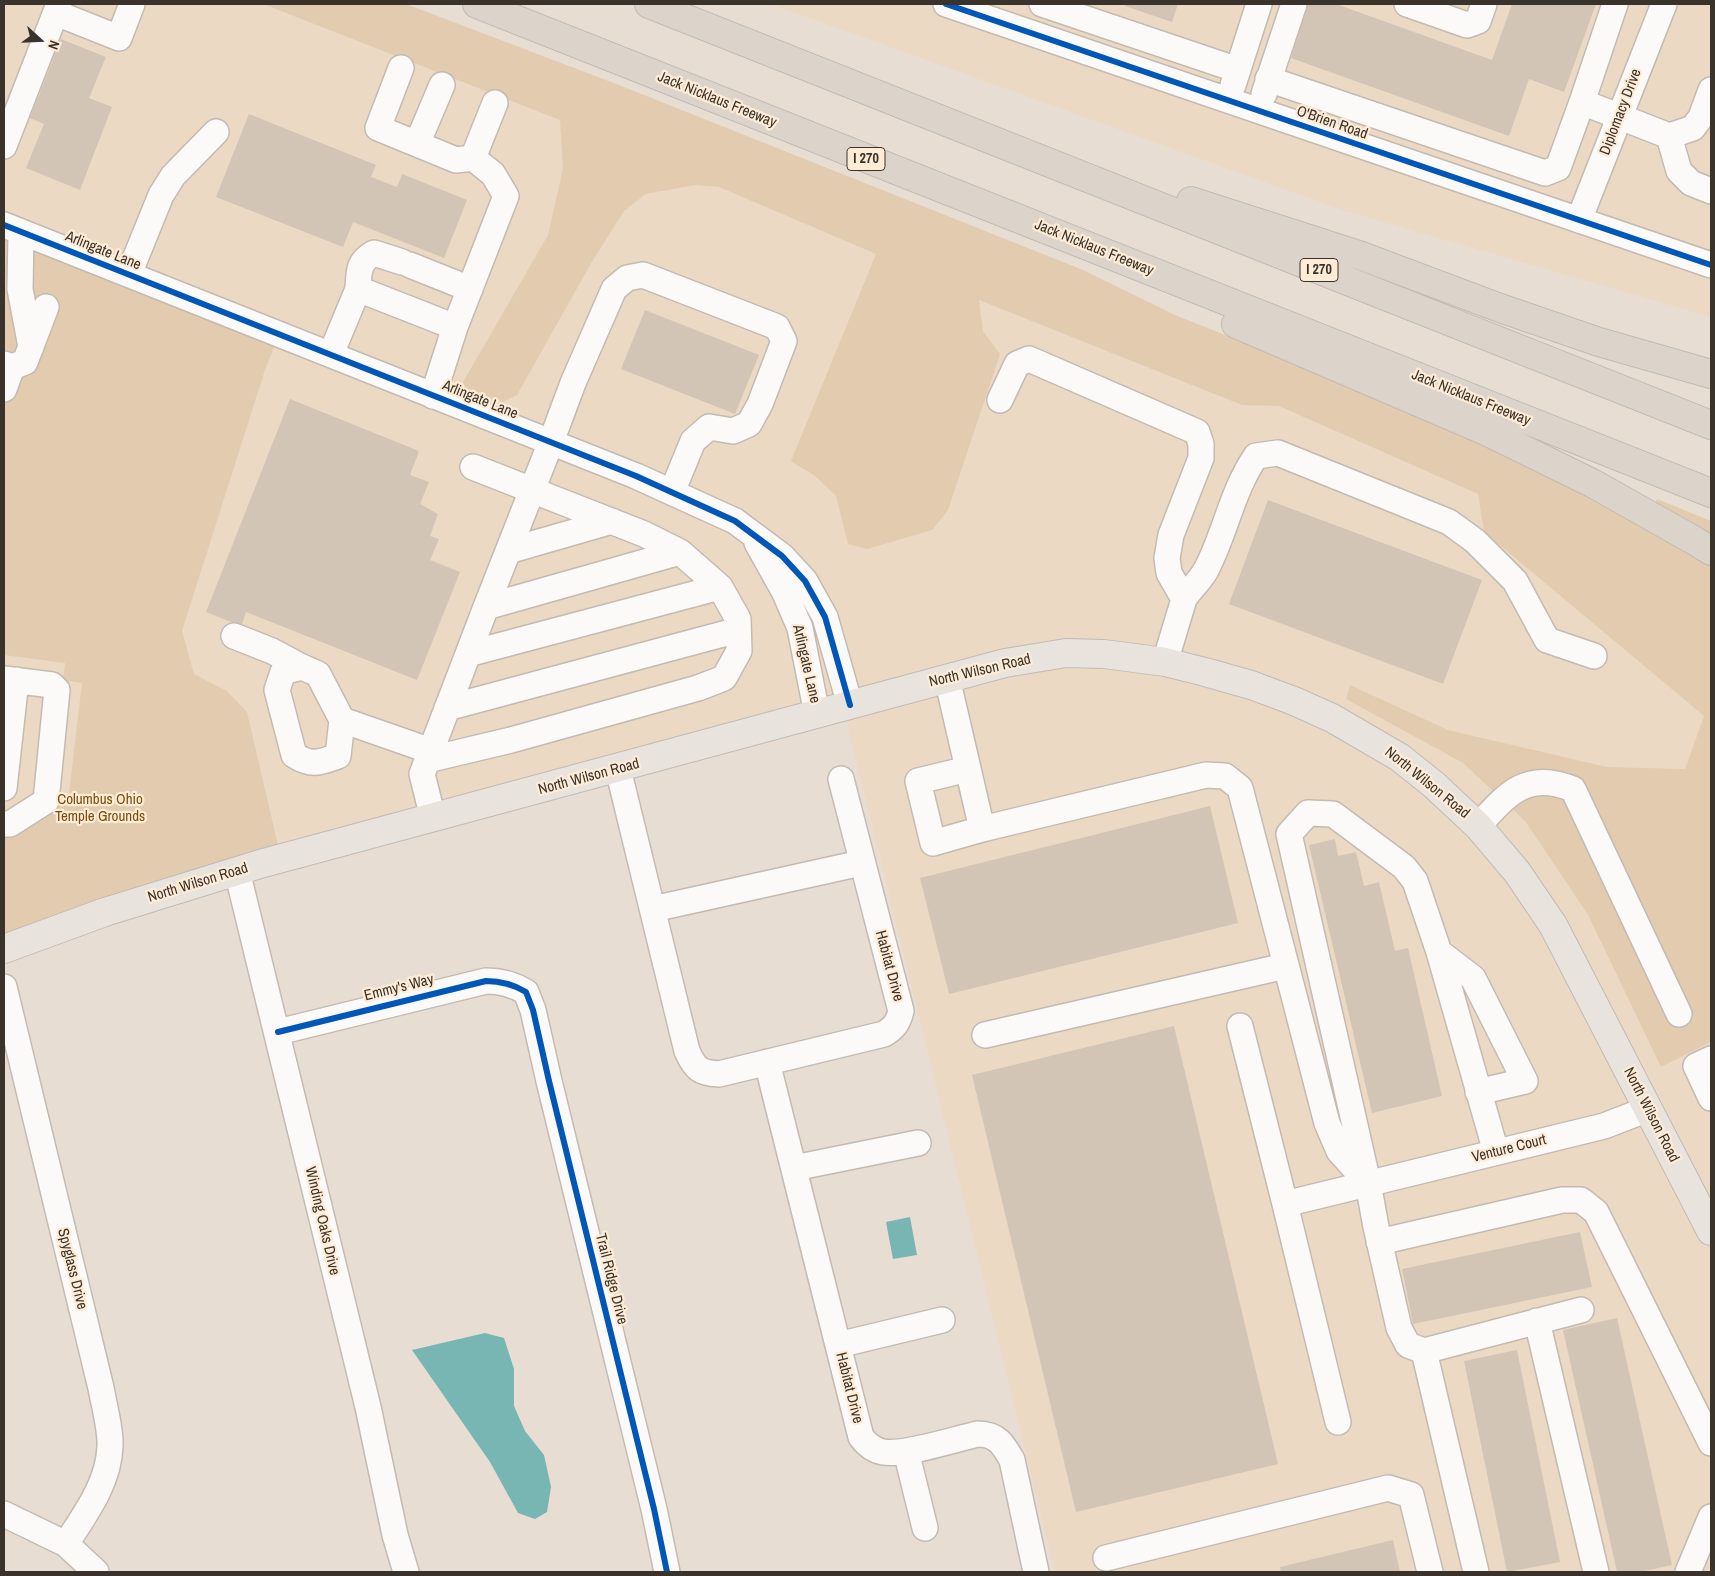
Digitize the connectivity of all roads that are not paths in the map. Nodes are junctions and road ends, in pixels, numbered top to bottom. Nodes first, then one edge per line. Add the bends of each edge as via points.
1 (132, 4) edge
2 (477, 4) edge
3 (648, 4) edge
4 (946, 4) edge
5 (1042, 4) edge
6 (1259, 4) edge
7 (1294, 4) edge
8 (1407, 4) edge
9 (1484, 4) edge
10 (1615, 4) edge
11 (1664, 4) edge
12 (57, 8) edge
13 (401, 68) dead end
14 (1238, 70) junction
15 (1268, 79) junction
16 (442, 86) dead end
17 (1711, 90) edge
18 (1228, 100) junction
19 (1582, 102) junction
20 (495, 103) dead end
21 (1258, 111) junction
22 (928, 115) junction
23 (1620, 115) junction
24 (1702, 131) edge
25 (216, 132) dead end
26 (1669, 136) junction
27 (417, 144) junction
28 (4, 146) edge
29 (473, 158) junction
30 (1711, 191) edge
31 (1578, 220) junction
32 (12, 228) edge
33 (1082, 243) junction
34 (1711, 265) edge
35 (129, 274) junction
36 (358, 289) junction
37 (470, 289) junction
38 (46, 307) dead end
39 (456, 327) junction
40 (30, 347) junction
41 (331, 354) junction
42 (6, 373) edge
43 (1711, 374) edge
44 (433, 396) junction
45 (1000, 400) dead end
46 (1711, 425) edge
47 (551, 442) junction
48 (473, 467) dead end
49 (532, 490) junction
50 (672, 492) junction
51 (1711, 493) edge
52 (612, 521) junction
53 (752, 535) junction
54 (508, 551) junction
55 (1711, 551) edge
56 (680, 552) junction
57 (720, 587) junction
58 (1184, 600) junction
59 (486, 607) junction
60 (738, 630) junction
61 (234, 636) dead end
62 (468, 654) junction
63 (1594, 656) dead end
64 (1165, 662) junction
65 (302, 667) junction
66 (946, 678) junction
67 (10, 679) edge
68 (850, 705) junction
69 (447, 708) junction
70 (818, 714) junction
71 (342, 720) junction
72 (429, 756) junction
73 (618, 769) junction
74 (968, 769) junction
75 (840, 779) dead end
76 (4, 788) edge
77 (433, 818) junction
78 (4, 824) edge
79 (1478, 826) junction
80 (982, 830) junction
81 (861, 863) junction
82 (237, 871) junction
83 (653, 909) junction
84 (4, 949) edge
85 (1439, 952) junction
86 (1285, 966) junction
87 (4, 987) edge
88 (526, 992) joint
89 (1679, 1014) dead end
90 (1240, 1026) dead end
91 (278, 1032) junction
92 (985, 1035) dead end
93 (1711, 1059) edge
94 (767, 1062) junction
95 (1478, 1092) junction
96 (1711, 1098) edge
97 (1648, 1109) junction
98 (918, 1143) dead end
99 (1496, 1152) junction
100 (794, 1168) junction
101 (1368, 1183) junction
102 (1285, 1204) junction
103 (1709, 1219) edge
104 (1379, 1242) junction
105 (1581, 1310) dead end
106 (942, 1320) dead end
107 (1537, 1321) junction
108 (838, 1345) junction
109 (1424, 1351) junction
110 (1338, 1422) dead end
111 (1711, 1443) edge
112 (906, 1451) junction
113 (4, 1514) edge
114 (1711, 1517) edge
115 (925, 1528) dead end
116 (66, 1544) junction
117 (1106, 1558) dead end
118 (96, 1572) edge
119 (406, 1572) edge
120 (668, 1572) edge
121 (1036, 1572) edge
122 (1430, 1572) edge
123 (1476, 1572) edge
124 (1596, 1572) edge
125 (1688, 1572) edge

1 - 12 street via 119,38
2 - 33 highway, Jack Nicklaus Freeway / I 270
3 - 22 highway, I 270
4 - 18 street, O'Brien Road
5 - 14 street
6 - 14 street
7 - 15 street
8 - 9 street via 1467,25 1478,20
10 - 19 street
11 - 23 street, Diplomacy Drive
12 - 28 street
13 - 27 street via 378,128
14 - 18 street
15 - 19 street via 1545,173 1558,168
15 - 21 street
16 - 27 street
17 - 24 street via 1701,117
18 - 21 street, O'Brien Road
19 - 23 street
20 - 29 street
21 - 31 street, O'Brien Road
22 - 43 highway via 1359,256 1581,336
22 - 46 highway, I 270
23 - 26 street
23 - 31 street, Diplomacy Drive
24 - 26 street
25 - 35 street via 173,176
26 - 30 street via 1679,170 1691,183
27 - 29 street via 456,160
29 - 37 street via 493,174 506,196
31 - 34 street, O'Brien Road
32 - 35 street, Arlingate Lane
32 - 40 street
33 - 51 highway, Jack Nicklaus Freeway / I 270
33 - 55 highway via 1196,307 1478,428 1594,484
35 - 41 street, Arlingate Lane
36 - 37 street via 358,272 364,258 374,252
36 - 39 street
36 - 41 street
37 - 39 street
38 - 40 street
39 - 44 street
40 - 42 street via 25,362
41 - 44 street, Arlingate Lane
44 - 47 street, Arlingate Lane
45 - 58 street via 1017,364 1029,359 1197,432 1201,458 1171,535 1167,558 1169,573
47 - 49 street
47 - 50 street, Arlingate Lane
47 - 50 street via 614,289 627,278 643,275 778,327 784,341 749,424 733,431 709,427 693,441
48 - 49 street
49 - 52 street
49 - 54 street
50 - 53 street, Arlingate Lane via 734,522
52 - 54 street
52 - 56 street
53 - 68 street, Arlingate Lane via 782,556 805,582 825,616
53 - 70 street, Arlingate Lane via 785,593 799,626
54 - 59 street
56 - 57 street
56 - 59 street
57 - 60 street via 738,619
57 - 62 street
58 - 63 street via 1207,569 1243,474 1256,456 1278,453 1449,522 1515,581 1547,640
58 - 64 street
59 - 62 street
60 - 69 street
60 - 72 street via 739,651 724,678 521,737
61 - 65 street
62 - 69 street
64 - 66 main road, North Wilson Road via 1066,653
64 - 79 main road, North Wilson Road via 1251,685 1332,718 1399,757
65 - 71 street via 318,674
65 - 71 street via 283,672 277,690 294,755 307,763 338,756
66 - 68 main road, North Wilson Road
66 - 74 street
67 - 76 street
67 - 78 street via 52,685 58,690 46,801 10,824
68 - 70 main road, North Wilson Road
69 - 72 street
70 - 73 main road, North Wilson Road
71 - 72 street
72 - 77 street via 422,774
73 - 77 main road, North Wilson Road
73 - 83 street, Habitat Drive
74 - 80 street
74 - 80 street via 918,781 934,843
75 - 81 street, Habitat Drive
77 - 82 main road, North Wilson Road
79 - 89 street via 1517,787 1556,782 1573,789
79 - 97 main road, North Wilson Road via 1517,872 1553,925
80 - 86 street via 1206,775 1225,776 1240,788
81 - 83 street
81 - 94 street, Habitat Drive via 901,1012 899,1021 884,1034
82 - 84 main road, North Wilson Road via 105,912
82 - 91 street, Winding Oaks Drive
83 - 94 street, Habitat Drive via 687,1051 693,1064 705,1073 719,1074
85 - 95 street
85 - 95 street via 1473,978 1525,1082
85 - 101 street via 1415,881 1404,867 1333,814 1308,813 1289,834
86 - 92 street
86 - 101 street via 1327,1123 1339,1151
87 - 116 street, Spyglass Drive via 102,1388 110,1445 107,1472
88 - 91 street, Emmy's Way via 510,984 486,980
88 - 120 street, Trail Ridge Drive via 533,1010
90 - 102 street
91 - 119 street, Winding Oaks Drive
93 - 96 street via 1696,1066
94 - 100 street, Habitat Drive
95 - 99 street
97 - 99 street, Venture Court via 1604,1126
97 - 103 main road, North Wilson Road
98 - 100 street
99 - 101 street, Venture Court
100 - 108 street, Habitat Drive
101 - 102 street, Venture Court
101 - 104 street
102 - 110 street
104 - 109 street via 1399,1328 1408,1345
104 - 111 street via 1562,1200 1580,1200 1596,1212
105 - 107 street
106 - 108 street
107 - 109 street
107 - 124 street
108 - 112 street, Habitat Drive via 861,1437 866,1444 881,1452
109 - 123 street
112 - 115 street
112 - 121 street, Habitat Drive via 978,1434 999,1439 1012,1460
113 - 116 street
114 - 125 street
116 - 118 street
117 - 122 street via 1388,1488 1411,1495

